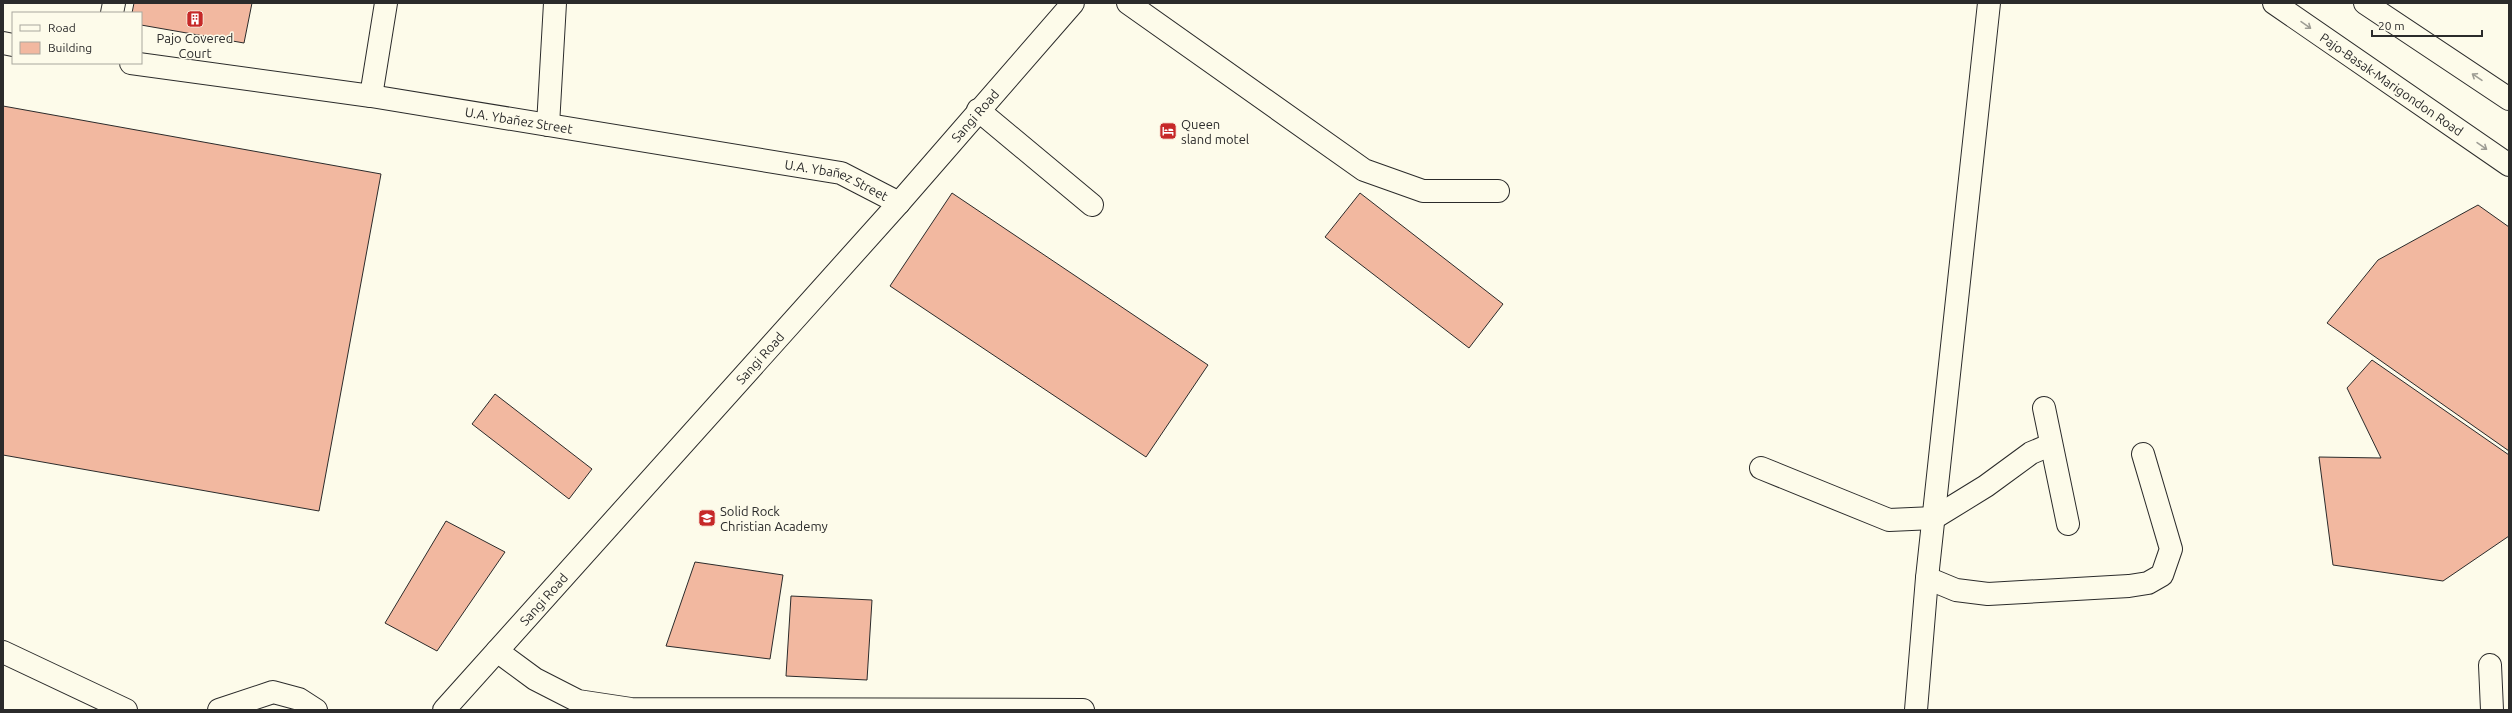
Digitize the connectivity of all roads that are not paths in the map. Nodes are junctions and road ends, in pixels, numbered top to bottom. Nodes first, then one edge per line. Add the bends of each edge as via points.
1 (386, 3) edge
2 (555, 3) edge
3 (1073, 3) edge
4 (1128, 3) edge
5 (1989, 3) edge
6 (2274, 3) edge
7 (2376, 6) edge
8 (138, 64) edge
9 (371, 96) junction
10 (2509, 99) edge
11 (978, 110) junction
12 (548, 125) junction
13 (2509, 165) edge
14 (1498, 191) dead end
15 (899, 203) junction
16 (1092, 205) dead end
17 (2044, 408) dead end
18 (2050, 444) junction
19 (2142, 454) dead end
20 (1760, 468) dead end
21 (1934, 518) junction
22 (2068, 524) dead end
23 (1927, 578) junction
24 (497, 651) junction
25 (3, 652) edge
26 (2490, 665) dead end
27 (126, 710) edge
28 (219, 710) edge
29 (316, 710) edge
30 (444, 710) edge
31 (1083, 710) edge
32 (1916, 710) edge
33 (2492, 710) edge

1 - 9 street
2 - 12 street
3 - 11 street, Sangi Road
4 - 14 street via 1364,170 1423,191
5 - 21 street
6 -> 13 street, Pajo-Basak-Marigondon Road
10 -> 7 street
8 - 9 street, U.A. Ybañez Street
9 - 12 street, U.A. Ybañez Street
11 - 15 street, Sangi Road
11 - 16 street
12 - 15 street, U.A. Ybañez Street via 841,173
15 - 24 street, Sangi Road
17 - 18 street
18 - 21 street via 2031,453 1986,486
18 - 22 street
19 - 23 street via 2171,549 2162,575 2148,583 2129,586 1988,594 1956,590
20 - 21 street via 1889,520
21 - 23 street
23 - 32 street
24 - 30 street, Sangi Road
24 - 31 street via 534,679 578,702 630,709
25 - 27 street
26 - 33 street
28 - 29 street via 273,692 299,699

